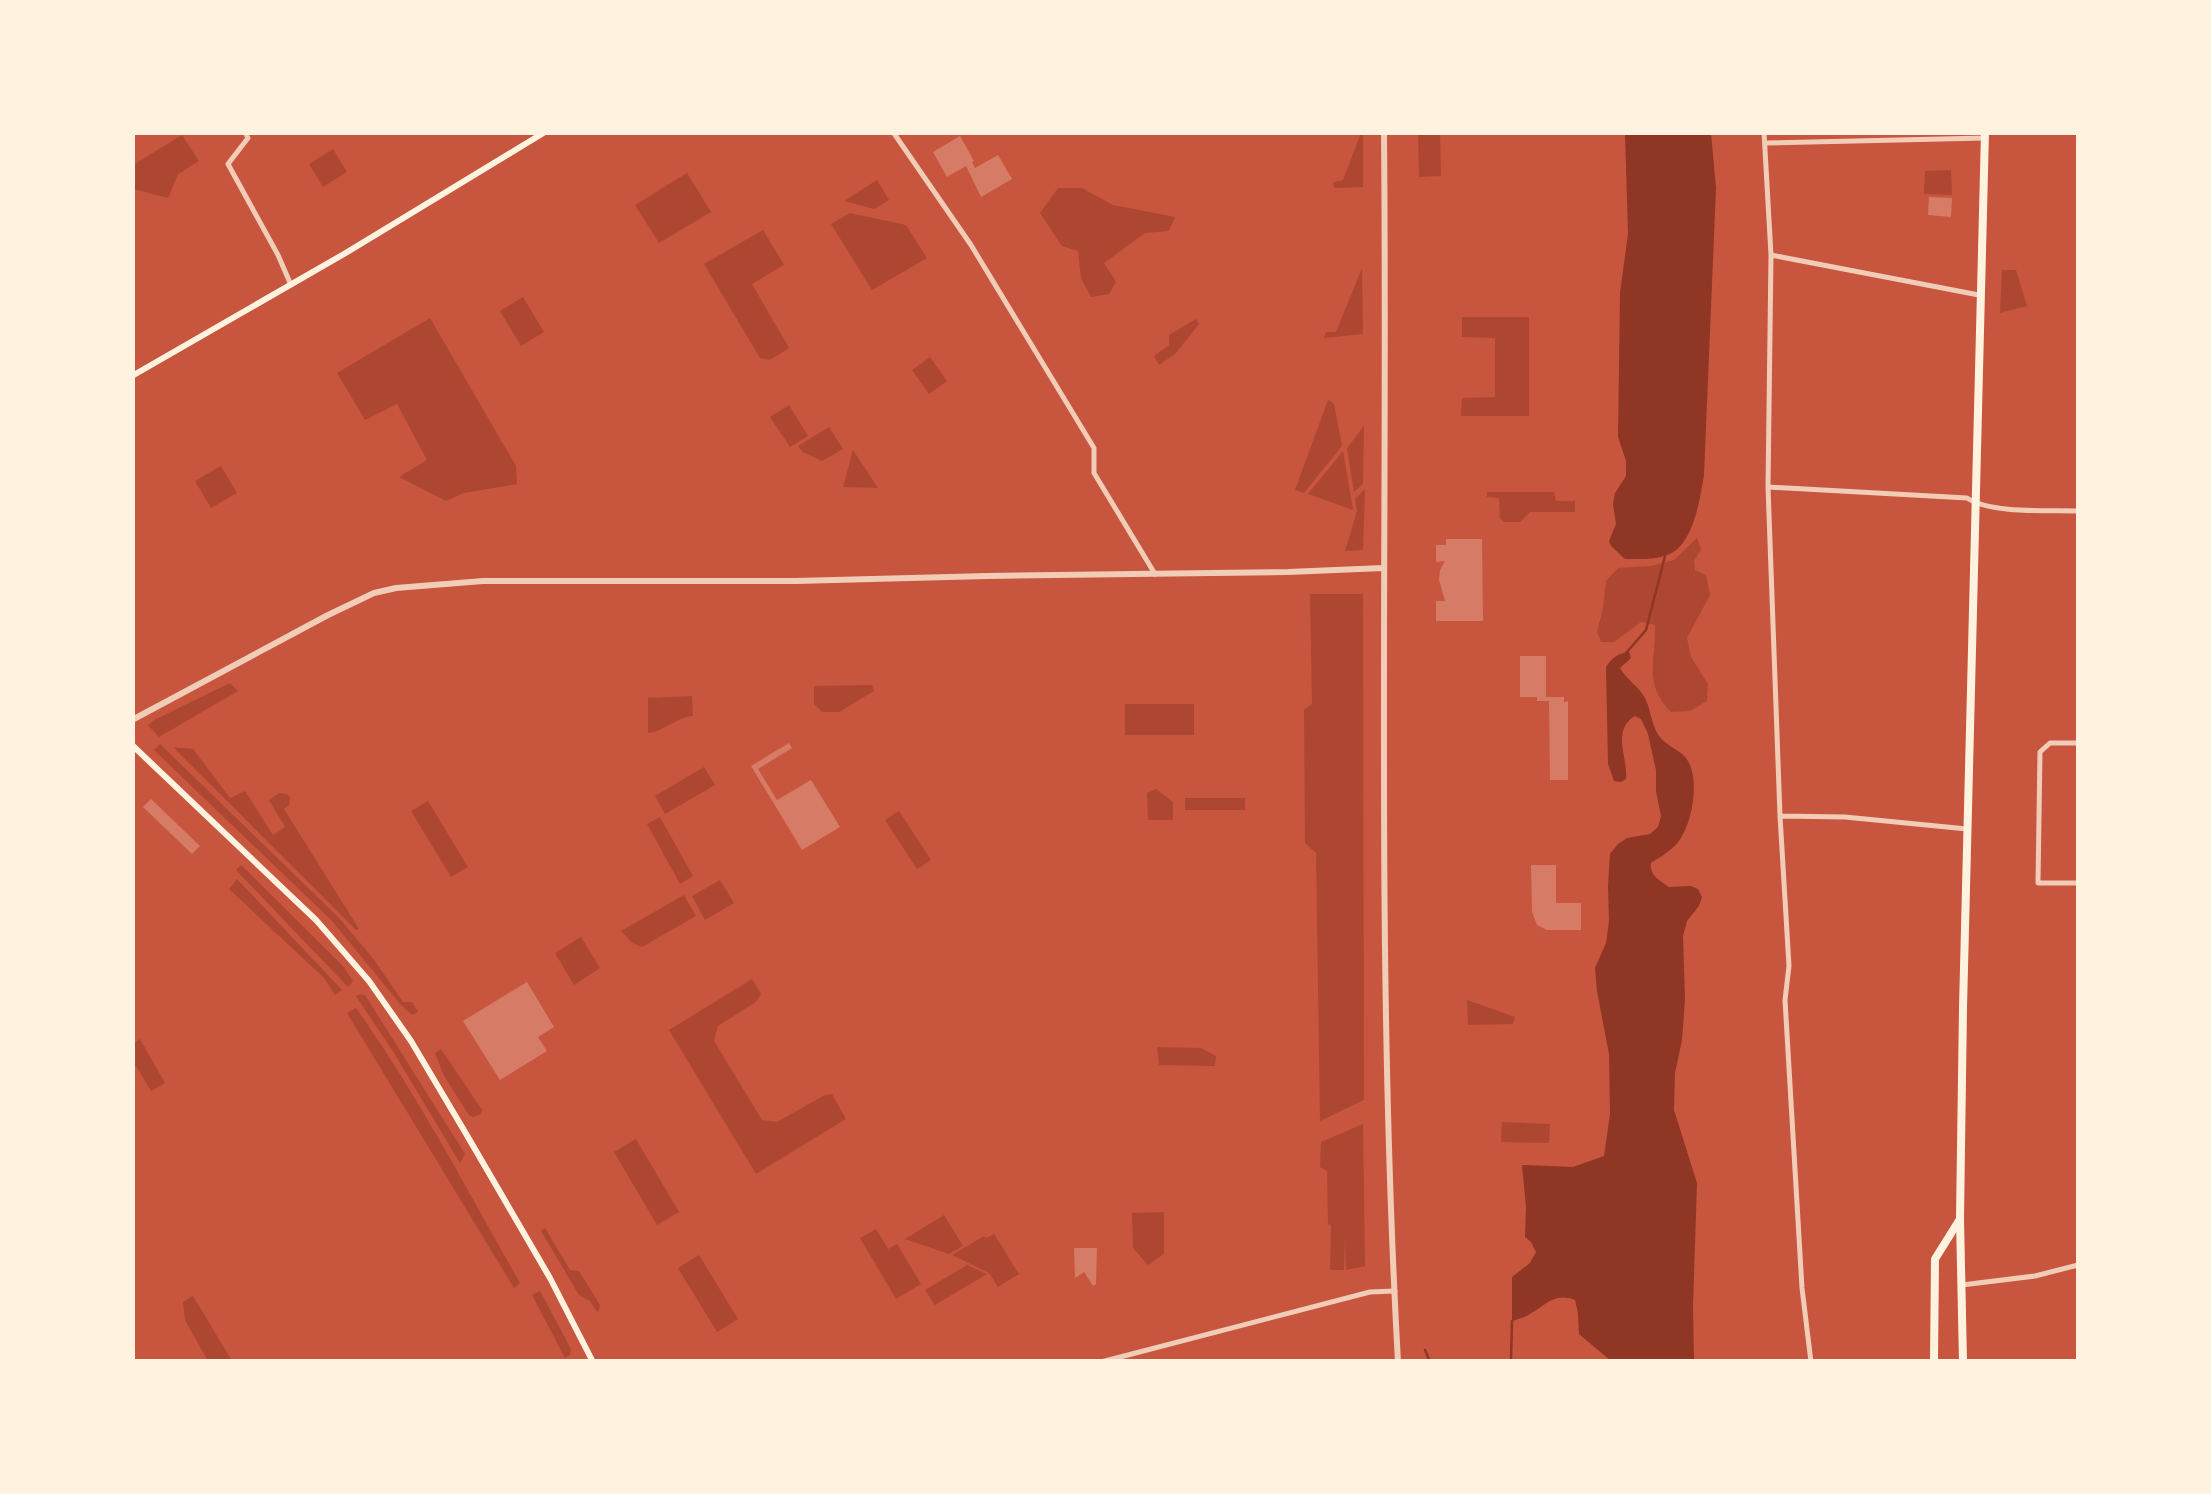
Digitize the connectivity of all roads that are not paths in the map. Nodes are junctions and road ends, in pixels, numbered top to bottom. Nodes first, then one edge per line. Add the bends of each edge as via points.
1 (245, 132) edge
2 (545, 132) edge
3 (894, 132) edge
4 (1384, 132) edge
5 (1764, 132) edge
6 (1985, 136) edge
7 (1764, 143) junction
8 (1771, 256) junction
9 (291, 284) junction
10 (1982, 296) junction
11 (132, 376) edge
12 (1768, 487) junction
13 (1977, 504) junction
14 (2078, 511) edge
15 (1383, 568) junction
16 (1155, 574) junction
17 (132, 720) edge
18 (2078, 743) edge
19 (132, 745) edge
20 (1780, 816) junction
21 (1967, 830) junction
22 (2078, 883) edge
23 (1960, 1219) junction
24 (2078, 1265) edge
25 (1962, 1284) junction
26 (1394, 1290) junction
27 (594, 1362) edge
28 (1101, 1362) edge
29 (1398, 1362) edge
30 (1810, 1362) edge
31 (1934, 1362) edge
32 (1962, 1362) edge

1 - 9 street via 248,138 228,164
2 - 9 main road
3 - 16 street via 972,245 1094,448 1094,473
4 - 15 street
5 - 7 street
6 - 7 street
6 - 10 main road
7 - 8 street
8 - 10 street
8 - 12 street
9 - 11 main road
10 - 13 main road
12 - 13 street via 1968,498
12 - 20 street
13 - 14 street
13 - 21 main road
15 - 16 street
15 - 26 street
16 - 17 street via 483,581 396,588 328,615
18 - 22 street via 2050,743 2040,752 2038,883
19 - 27 main road via 316,920 369,981 466,1132
20 - 21 street
20 - 30 street via 1784,1000
21 - 23 main road
23 - 25 main road
23 - 31 main road via 1935,1259
24 - 25 street
25 - 32 main road
26 - 28 street
26 - 29 street

